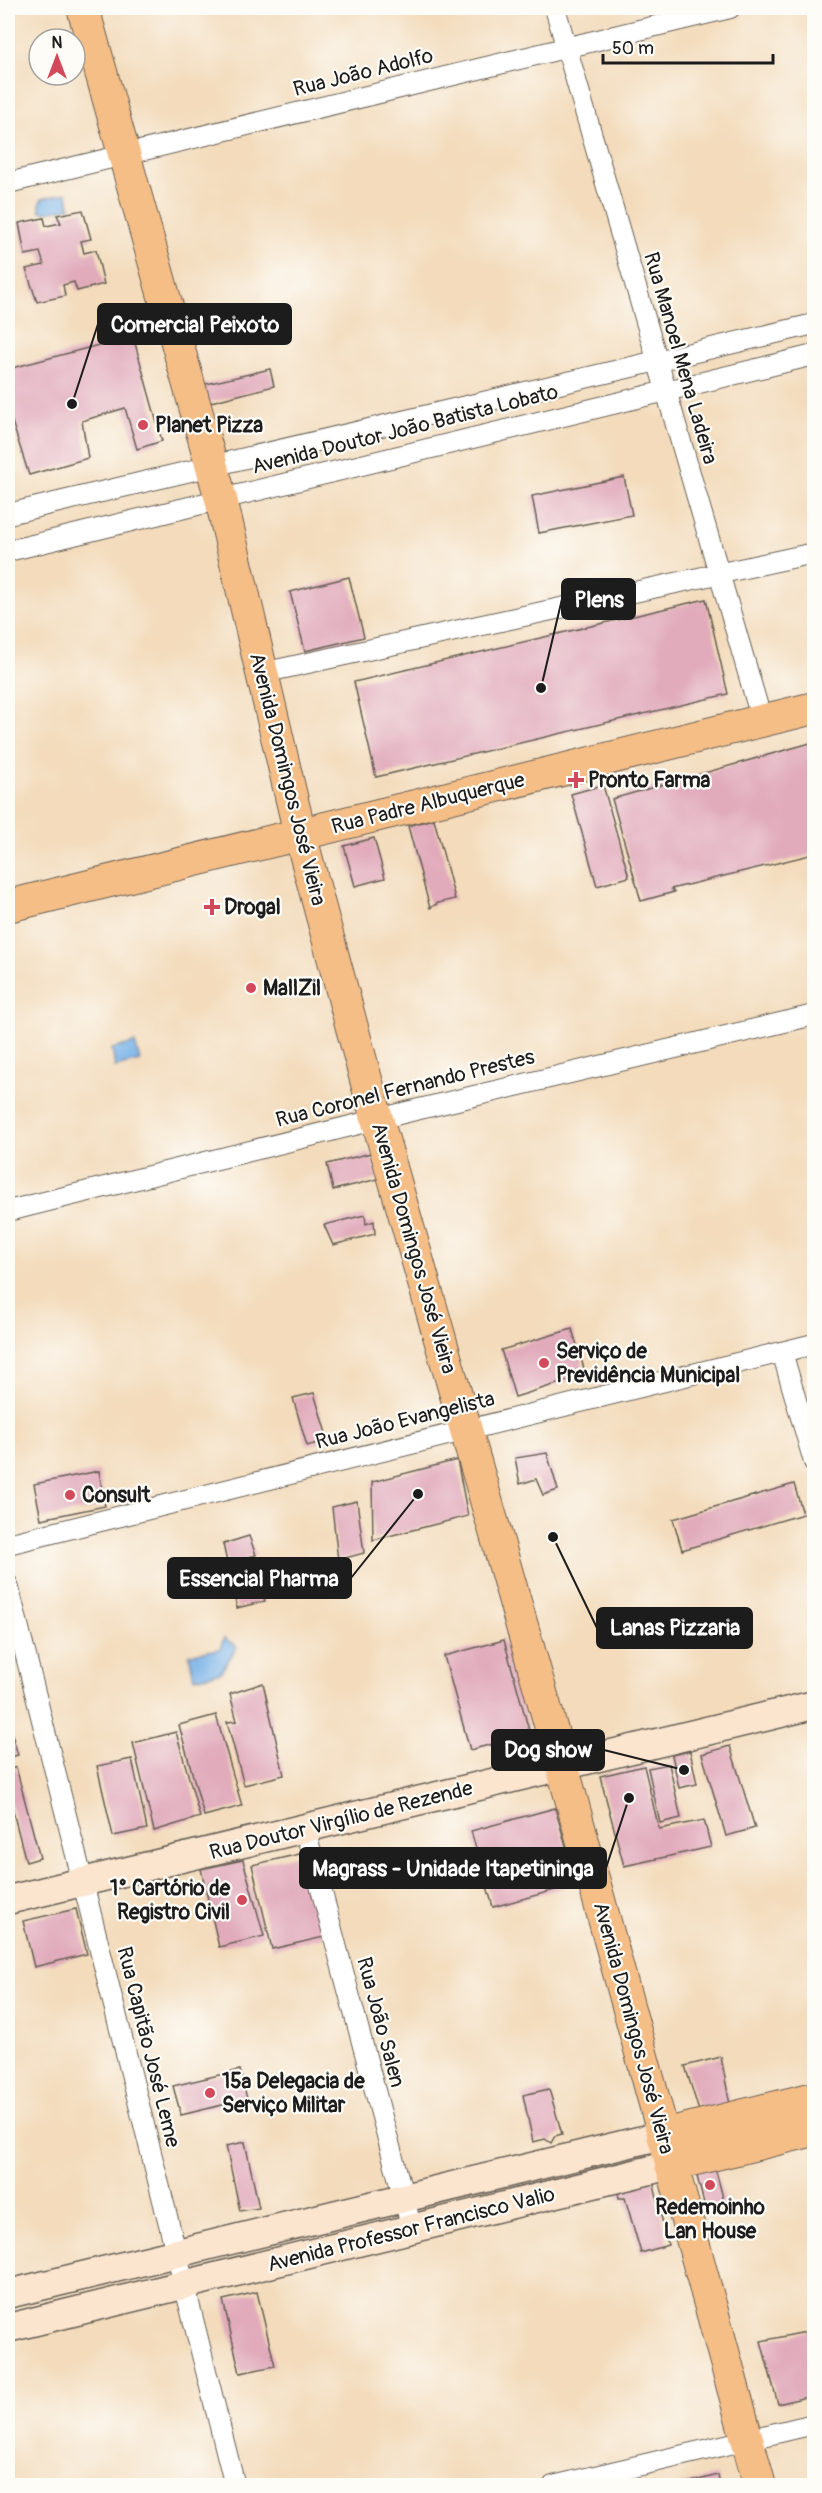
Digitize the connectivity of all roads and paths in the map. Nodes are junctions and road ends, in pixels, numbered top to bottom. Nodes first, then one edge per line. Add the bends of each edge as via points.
1 (83, 8) edge
2 (555, 8) edge
3 (730, 8) edge
4 (566, 48) junction
5 (124, 154) junction
6 (8, 183) edge
7 (814, 324) edge
8 (814, 355) edge
9 (658, 361) junction
10 (666, 391) junction
11 (211, 466) junction
12 (220, 499) junction
13 (8, 514) edge
14 (8, 551) edge
15 (814, 553) edge
16 (720, 575) junction
17 (262, 673) junction
18 (814, 708) edge
19 (762, 721) junction
20 (300, 834) junction
21 (8, 906) edge
22 (814, 1015) edge
23 (377, 1119) junction
24 (8, 1211) edge
25 (814, 1344) edge
26 (782, 1352) junction
27 (466, 1430) junction
28 (814, 1462) edge
29 (8, 1544) edge
30 (8, 1585) edge
31 (814, 1706) edge
32 (562, 1767) junction
33 (305, 1829) junction
34 (83, 1882) junction
35 (8, 1900) edge
36 (814, 2098) edge
37 (814, 2130) edge
38 (663, 2135) junction
39 (671, 2165) junction
40 (404, 2198) junction
41 (412, 2229) junction
42 (177, 2253) junction
43 (184, 2285) junction
44 (13, 2293) edge
45 (17, 2326) edge
46 (814, 2424) edge
47 (747, 2440) junction
48 (235, 2486) edge
49 (553, 2486) edge
50 (760, 2486) edge

1 - 5 main road, Avenida Domingos José Vieira
2 - 4 street, Rua Manoel Mena Ladeira
3 - 4 street, Rua João Adolfo
4 - 5 street, Rua João Adolfo
4 - 9 street, Rua Manoel Mena Ladeira
5 - 6 street, Rua João Adolfo
5 - 11 main road, Avenida Domingos José Vieira
7 - 9 street, Avenida Doutor João Batista Lobato
8 - 10 street, Avenida Doutor João Batista Lobato
9 - 10 street, Rua Manoel Mena Ladeira
9 - 11 street, Avenida Doutor João Batista Lobato
10 - 12 street, Avenida Doutor João Batista Lobato
10 - 16 street, Rua Manoel Mena Ladeira
11 - 12 main road, Avenida Domingos José Vieira
11 - 13 street, Avenida Doutor João Batista Lobato
12 - 14 street, Avenida Doutor João Batista Lobato
12 - 17 main road, Avenida Domingos José Vieira
15 - 16 street
16 - 17 street
16 - 19 street, Rua Manoel Mena Ladeira
17 - 20 main road, Avenida Domingos José Vieira
18 - 19 main road, Rua Padre Albuquerque
19 - 20 main road, Rua Padre Albuquerque
20 - 21 main road, Rua Padre Albuquerque
20 - 23 main road, Avenida Domingos José Vieira
22 - 23 street, Rua Coronel Fernando Prestes
23 - 24 street, Rua Coronel Fernando Prestes
23 - 27 main road, Avenida Domingos José Vieira
25 - 26 street, Rua João Evangelista
26 - 27 street, Rua João Evangelista
26 - 28 street
27 - 29 street, Rua João Evangelista
27 - 32 main road, Avenida Domingos José Vieira
30 - 34 street, Rua Capitão José Leme
31 - 32 main road, Rua Doutor Virgílio de Rezende
32 - 33 main road, Rua Doutor Virgílio de Rezende
32 - 38 main road, Avenida Domingos José Vieira
33 - 34 main road, Rua Doutor Virgílio de Rezende
33 - 40 street, Rua João Salen
34 - 35 main road, Rua Doutor Virgílio de Rezende
34 - 42 street, Rua Capitão José Leme
36 - 38 main road, Avenida Professor Francisco Valio
37 - 39 main road, Avenida Professor Francisco Valio
38 - 39 main road, Avenida Domingos José Vieira
38 - 40 main road, Avenida Professor Francisco Valio
39 - 41 main road, Avenida Professor Francisco Valio
39 - 47 main road, Avenida Domingos José Vieira
40 - 41 street, Rua João Salen
40 - 42 main road, Avenida Professor Francisco Valio
41 - 43 main road, Avenida Professor Francisco Valio
42 - 43 street, Rua Capitão José Leme
42 - 44 main road, Avenida Professor Francisco Valio
43 - 45 main road, Avenida Professor Francisco Valio
43 - 48 street, Rua Capitão José Leme
44 - 45 main road
46 - 47 street
47 - 49 street
47 - 50 main road, Avenida Domingos José Vieira

